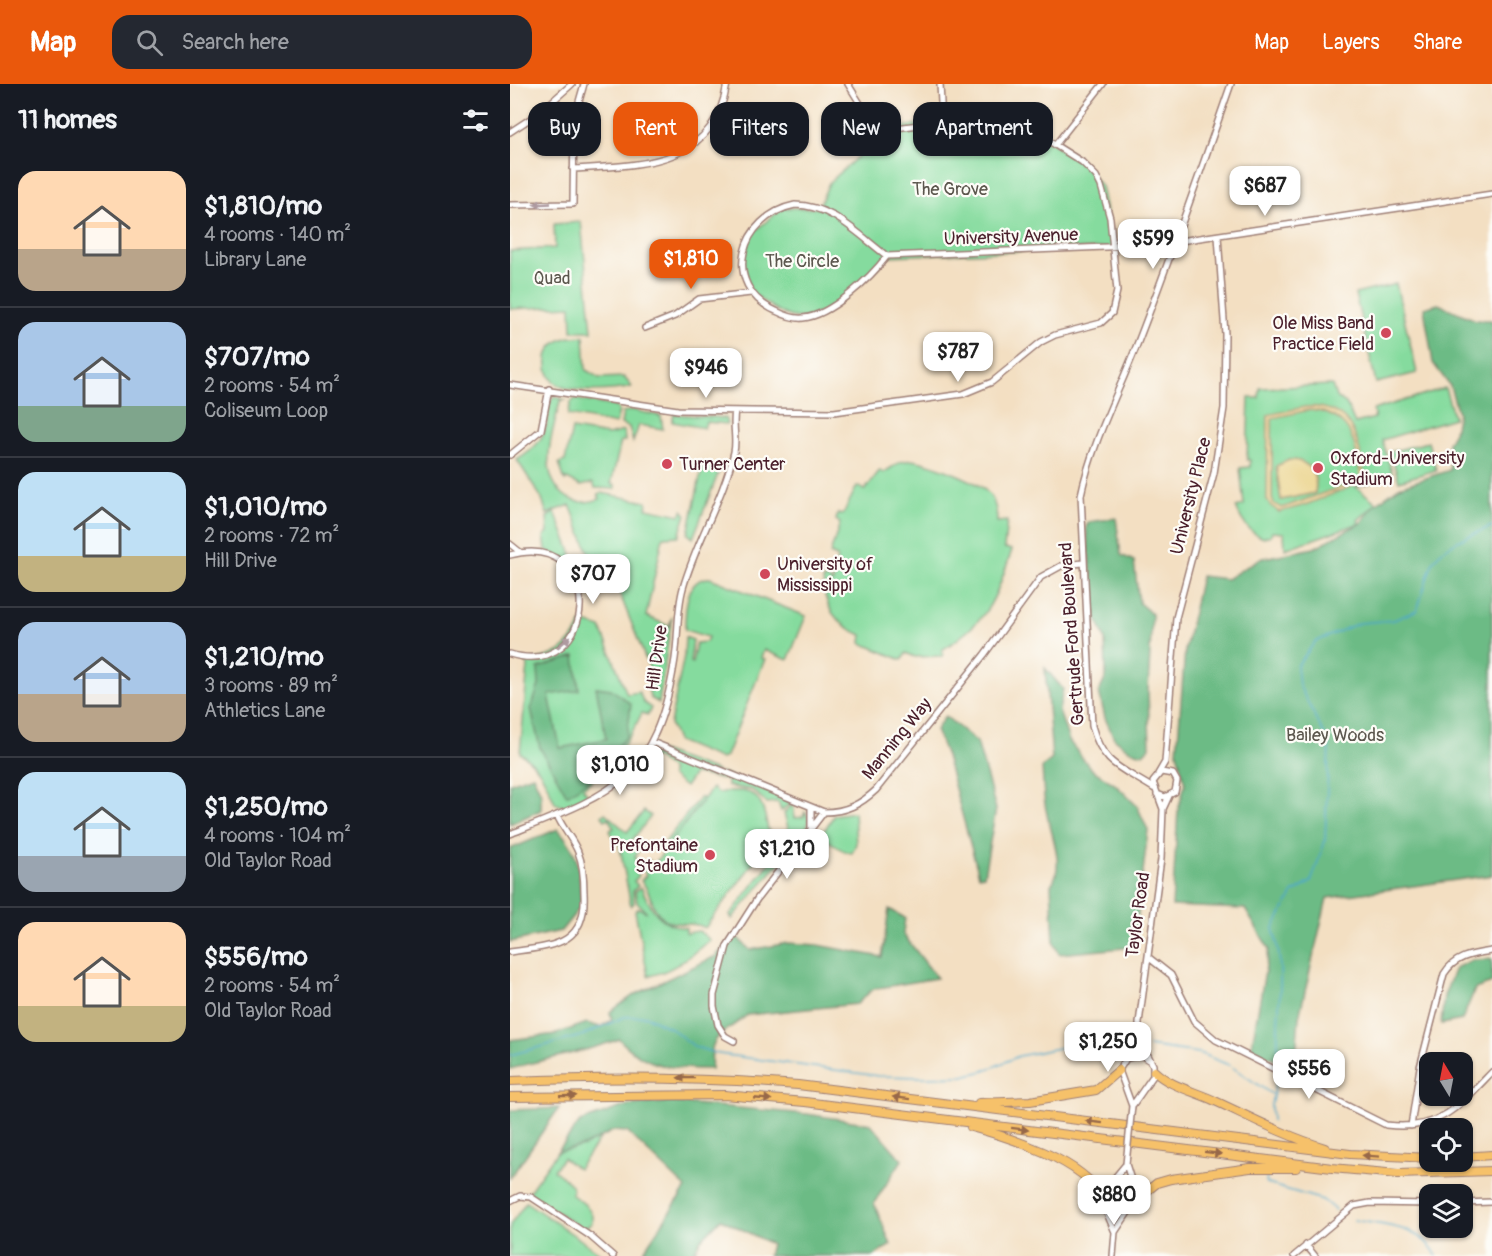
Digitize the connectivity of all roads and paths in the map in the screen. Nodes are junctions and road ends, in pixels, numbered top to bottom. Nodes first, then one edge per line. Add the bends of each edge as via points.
1 (572, 84) edge
2 (584, 84) edge
3 (727, 84) edge
4 (848, 84) edge
5 (940, 84) edge
6 (1103, 84) edge
7 (1231, 84) edge
8 (552, 102) edge
9 (580, 102) edge
10 (941, 102) edge
11 (528, 120) edge
12 (913, 126) edge
13 (510, 132) edge
14 (1053, 142) edge
15 (1056, 144) junction
16 (573, 156) edge
17 (573, 169) junction
18 (1492, 194) edge
19 (510, 205) edge
20 (1218, 236) junction
21 (1113, 248) junction
22 (887, 256) junction
23 (751, 293) junction
24 (645, 328) dead end
25 (510, 385) edge
26 (549, 390) junction
27 (735, 411) junction
28 (510, 455) edge
29 (510, 544) edge
30 (520, 552) junction
31 (510, 555) edge
32 (1082, 563) junction
33 (510, 654) edge
34 (652, 742) junction
35 (1165, 762) junction
36 (1173, 774) junction
37 (1156, 776) junction
38 (1144, 781) junction
39 (1155, 791) junction
40 (1169, 796) junction
41 (811, 807) junction
42 (1163, 809) junction
43 (825, 812) junction
44 (557, 815) junction
45 (811, 832) junction
46 (510, 834) edge
47 (1492, 951) edge
48 (510, 952) edge
49 (1148, 957) junction
50 (1139, 1038) junction
51 (734, 1041) dead end
52 (1125, 1059) junction
53 (1150, 1061) junction
54 (1119, 1070) junction
55 (1154, 1071) junction
56 (1492, 1072) edge
57 (510, 1081) edge
58 (1126, 1086) junction
59 (1144, 1087) junction
60 (510, 1097) edge
61 (953, 1104) junction
62 (1132, 1106) junction
63 (941, 1119) junction
64 (1410, 1126) junction
65 (1350, 1154) junction
66 (1492, 1155) edge
67 (1473, 1156) edge
68 (1419, 1157) edge
69 (1126, 1164) junction
70 (1332, 1168) junction
71 (1492, 1171) edge
72 (1111, 1182) junction
73 (1130, 1184) junction
74 (1102, 1197) junction
75 (1137, 1199) junction
76 (510, 1201) edge
77 (1492, 1202) edge
78 (1473, 1203) edge
79 (1419, 1204) edge
80 (1104, 1207) junction
81 (1130, 1211) junction
82 (1115, 1232) junction
83 (1306, 1245) junction
84 (613, 1256) edge
85 (1113, 1256) edge
86 (1294, 1256) edge
87 (1315, 1256) edge

1 - 8 street
2 - 9 street
3 - 17 street via 717,120 706,135 665,160
4 - 12 street via 861,105 888,129
5 - 10 street
6 - 15 street
7 - 32 street, Gertrude Ford Boulevard via 1163,278 1088,461 1081,495
11 - 13 street
14 - 15 street
15 - 21 street via 1096,176 1110,218
16 - 17 street
17 -> 19 street via 573,204
18 - 20 street, University Avenue
20 - 21 street, University Avenue, bridge
20 - 35 street, University Place via 1225,334 1224,408 1214,473 1176,618
21 - 22 street, University Avenue
21 - 27 street via 1117,291 1112,313 1101,323 1041,342 1011,369 971,391 834,412
22 - 23 street via 835,304 802,319 768,307
22 - 23 street via 827,211 809,205 783,208 770,215 746,242 744,271
23 - 24 street via 699,300 675,316
25 - 26 street
26 - 27 street via 640,405
26 - 28 street via 541,430
27 - 34 street, Hill Drive via 734,449 684,587 674,667
29 - 30 street
30 - 31 street
33 -> 30 street via 536,657 563,644 576,627 582,605 576,580 568,568 544,554
32 - 38 street, Gertrude Ford Boulevard via 1092,726 1101,751 1112,764
32 - 43 street, Manning Way via 1061,566 1041,577 986,653 876,790 845,810
34 - 41 street
34 - 44 street, Hill Drive via 632,770 612,788
35 - 36 street
35 - 37 street, University Place
36 - 37 street
36 - 40 street via 1178,784
37 - 38 street
37 - 39 street
38 - 39 street, Gertrude Ford Boulevard
39 - 40 street
39 - 42 street
40 - 42 street, Taylor Road
41 - 43 street
41 - 45 street
42 - 49 street, Taylor Road via 1161,859
43 - 45 street
44 - 46 street, Hill Drive
44 - 48 street via 578,851 585,903 582,921 574,936 558,944
45 - 51 street via 761,893 727,946 714,995 718,1025
47 - 64 street via 1460,958 1450,963 1444,974 1420,1067
49 - 50 street, Taylor Road
49 - 64 street via 1171,975 1194,1021 1216,1040 1370,1119 1386,1125
50 - 52 street
50 - 53 street
52 - 53 street via 1135,1055
52 - 54 street
53 - 55 street
54 - 58 street
54 - 61 highway via 1096,1090 1084,1093 1030,1101
55 - 59 street via 1152,1081
55 - 65 highway via 1165,1082 1270,1129
56 - 64 street via 1451,1113
61 -> 57 highway via 723,1079
58 - 59 street
58 - 62 street
59 - 62 street
60 -> 63 highway via 724,1095
65 -> 61 highway
62 - 69 street, bridge
63 -> 70 highway
63 - 74 highway via 1023,1144 1084,1175
68 -> 65 highway
66 - 67 highway
69 - 72 street
69 - 73 street
70 - 71 highway via 1398,1174
70 - 75 highway via 1250,1168 1171,1179 1157,1183
72 - 73 street via 1121,1180
72 - 74 street
73 - 75 street
74 - 80 street
75 - 81 street
76 - 84 street via 520,1196 531,1197
77 - 78 street
79 - 83 street via 1354,1206
80 - 81 street via 1113,1214
80 - 82 street
81 - 82 street
82 - 85 street
83 - 86 street
83 - 87 street

